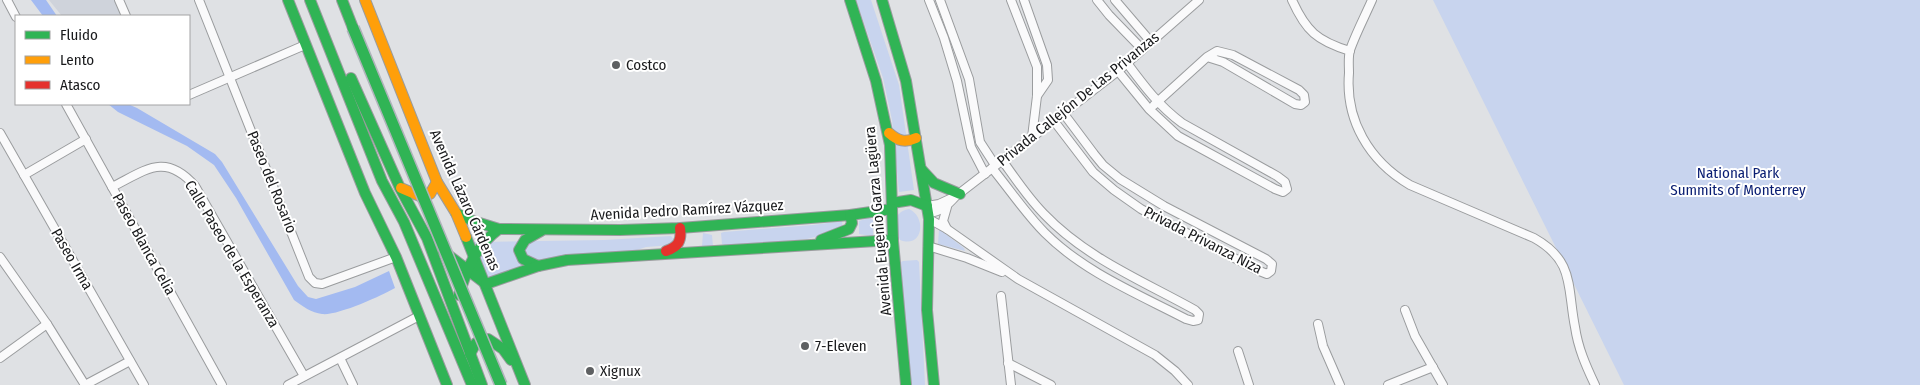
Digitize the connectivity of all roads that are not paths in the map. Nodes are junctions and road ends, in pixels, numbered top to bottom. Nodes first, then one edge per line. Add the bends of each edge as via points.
1 (7, 0) edge
2 (119, 0) edge
3 (199, 0) edge
4 (288, 0) edge
5 (310, 0) edge
6 (342, 0) edge
7 (349, 0) edge
8 (364, 0) edge
9 (850, 0) edge
10 (882, 0) edge
11 (929, 0) edge
12 (940, 0) edge
13 (1024, 0) edge
14 (1097, 0) edge
15 (1115, 0) edge
16 (1199, 0) edge
17 (1292, 0) edge
18 (1372, 0) edge
19 (1014, 1) edge
20 (348, 14) junction
21 (15, 15) edge
22 (126, 15) edge
23 (954, 34) junction
24 (944, 38) junction
25 (1151, 42) junction
26 (305, 45) junction
27 (1142, 49) junction
28 (1350, 51) junction
29 (1207, 56) junction
30 (335, 60) junction
31 (1127, 64) junction
32 (1118, 71) junction
33 (230, 77) junction
34 (190, 95) edge
35 (1037, 96) junction
36 (1156, 102) junction
37 (67, 105) edge
38 (1149, 110) junction
39 (1064, 114) junction
40 (1054, 121) junction
41 (0, 133) edge
42 (889, 133) junction
43 (1032, 137) junction
44 (916, 138) junction
45 (86, 139) junction
46 (1228, 149) junction
47 (1222, 160) junction
48 (997, 164) junction
49 (920, 168) junction
50 (985, 174) junction
51 (24, 175) junction
52 (437, 182) junction
53 (112, 187) junction
54 (400, 188) junction
55 (1139, 191) junction
56 (958, 195) junction
57 (1131, 203) junction
58 (892, 206) junction
59 (946, 206) junction
60 (928, 212) junction
61 (456, 213) junction
62 (850, 215) junction
63 (680, 228) junction
64 (498, 229) junction
65 (947, 229) junction
66 (542, 230) junction
67 (1217, 235) junction
68 (427, 238) junction
69 (893, 240) junction
70 (805, 245) junction
71 (928, 246) junction
72 (1211, 246) junction
73 (1085, 248) junction
74 (661, 253) junction
75 (473, 255) junction
76 (0, 257) edge
77 (396, 257) junction
78 (1077, 259) junction
79 (538, 266) junction
80 (467, 270) junction
81 (440, 271) junction
82 (1018, 279) junction
83 (463, 284) junction
84 (486, 284) junction
85 (1001, 296) dead end
86 (454, 310) junction
87 (1406, 310) dead end
88 (419, 316) junction
89 (47, 324) junction
90 (1318, 324) dead end
91 (1238, 351) dead end
92 (470, 354) junction
93 (0, 358) edge
94 (340, 358) junction
95 (130, 362) junction
96 (1008, 364) junction
97 (1434, 366) junction
98 (304, 376) junction
99 (524, 380) edge
100 (85, 385) edge
101 (144, 385) edge
102 (222, 385) edge
103 (288, 385) edge
104 (353, 385) edge
105 (447, 385) edge
106 (472, 385) edge
107 (482, 385) edge
108 (501, 385) edge
109 (906, 385) edge
110 (934, 385) edge
111 (1011, 385) edge
112 (1051, 385) edge
113 (1188, 385) edge
114 (1249, 385) edge
115 (1340, 385) edge
116 (1388, 385) edge
117 (1443, 385) edge
118 (1595, 385) edge

1 - 21 street
2 - 22 street
3 - 33 street, Paseo del Rosario
4 - 26 main road
5 - 30 main road
6 - 20 main road
7 - 20 main road
8 - 52 main road, Avenida Lázaro Cárdenas
9 - 42 main road, Avenida Eugenio Garza Lagüera
10 - 44 main road via 899,53
11 - 24 street
12 - 23 street
13 - 35 street via 1047,65 1048,80
14 - 27 street
15 - 25 street
16 - 25 street, Privada Callejón De Las Privanzas
17 - 28 street via 1314,35
18 - 28 street
19 - 35 street via 1037,67
20 - 108 main road, bridge
23 - 24 street
23 - 48 street via 969,79 980,142
24 - 50 street via 971,147
25 - 27 street, Privada Callejón De Las Privanzas
26 - 33 street
26 - 77 main road via 365,193
27 - 31 street, Privada Callejón De Las Privanzas
28 - 118 street via 1348,84 1352,115 1364,141 1381,164 1410,185 1534,238 1557,255 1568,280 1580,351
29 - 29 street via 1295,104 1305,102 1299,90 1226,53 1217,51
29 - 36 street
30 - 54 main road via 347,70
30 - 106 main road via 382,181 404,222
31 - 32 street, Privada Callejón De Las Privanzas
31 - 36 street
32 - 38 street
32 - 39 street, Privada Callejón De Las Privanzas
33 - 34 street
33 - 77 street, Paseo del Rosario via 309,277 322,284
35 - 43 street
36 - 38 street
36 - 46 street via 1182,123
37 - 45 street, Paseo Blanca Celia
38 - 47 street via 1178,136
39 - 40 street, Privada Callejón De Las Privanzas
39 - 55 street, Privada Privanza Niza via 1103,165
40 - 43 street, Privada Callejón De Las Privanzas
40 - 57 street, Privada Privanza Niza via 1093,172
41 - 51 street, Paseo Irma
42 - 44 main road via 902,142
42 - 58 main road, Avenida Eugenio Garza Lagüera
43 - 48 street, Privada Callejón De Las Privanzas
44 - 49 main road
45 - 51 street
45 - 53 street, Paseo Blanca Celia
46 - 47 street
46 - 47 street via 1277,176 1285,182 1287,189 1282,192 1275,189
48 - 50 street, Privada Callejón De Las Privanzas
48 - 73 street via 1043,214
48 - 78 street via 1037,224
49 - 56 main road via 934,183
49 - 60 main road
50 - 56 street, Privada Callejón De Las Privanzas
51 - 95 street, Paseo Irma
52 - 54 main road via 430,194 423,198 416,198
52 - 61 main road, Avenida Lázaro Cárdenas
53 - 98 street, Calle Paseo de la Esperanza via 157,166 185,174 196,186
53 - 102 street, Paseo Blanca Celia
54 - 68 main road
55 - 57 street
55 - 67 street, Privada Privanza Niza
56 - 59 street, Privada Callejón De Las Privanzas
56 - 60 street, Privada Callejón De Las Privanzas
57 - 72 street, Privada Privanza Niza
58 - 60 main road, Avenida Pedro Ramírez Vázquez via 911,200
58 - 62 main road, Avenida Pedro Ramírez Vázquez
58 - 69 main road, Avenida Eugenio Garza Lagüera
59 - 60 street, Privada Callejón De Las Privanzas via 938,212
59 - 65 street via 943,221
60 - 65 street
60 - 71 main road
61 - 64 main road, Avenida Pedro Ramírez Vázquez
61 - 75 main road, Avenida Lázaro Cárdenas
62 - 63 main road, Avenida Pedro Ramírez Vázquez
62 - 70 main road via 852,223 847,231
63 - 66 main road, Avenida Pedro Ramírez Vázquez
63 - 74 main road via 682,238 679,245
64 - 66 main road, Avenida Pedro Ramírez Vázquez
64 - 75 main road via 484,239
65 - 82 street
66 - 79 main road via 525,240 519,250 523,259
67 - 72 street
67 - 72 street, Privada Privanza Niza via 1270,261 1271,271 1267,274 1257,270
68 - 80 main road
68 - 81 main road
69 - 70 main road
69 - 109 main road, Avenida Eugenio Garza Lagüera
70 - 74 main road
71 - 82 street
71 - 110 main road via 927,310
73 - 78 street
73 - 78 street via 1194,310 1199,314 1198,320 1186,318
74 - 79 main road via 567,260
75 - 80 main road
75 - 84 main road, Avenida Lázaro Cárdenas
76 - 89 street
77 - 88 main road
79 - 84 main road
80 - 83 main road
80 - 84 main road
81 - 83 main road
81 - 86 main road
82 - 113 street via 1155,355
83 - 84 main road
83 - 86 main road
84 - 99 main road, Avenida Lázaro Cárdenas
85 - 96 street
86 - 92 main road
87 - 97 street via 1415,336
88 - 94 street
88 - 105 main road
89 - 93 street
89 - 100 street
90 - 115 street via 1323,346
91 - 114 street
92 - 99 main road via 480,340 492,340 503,349
92 - 107 main road
94 - 98 street
94 - 104 street
95 - 100 street
95 - 101 street, Paseo Irma
96 - 111 street
96 - 112 street
97 - 116 street
97 - 117 street
98 - 103 street

